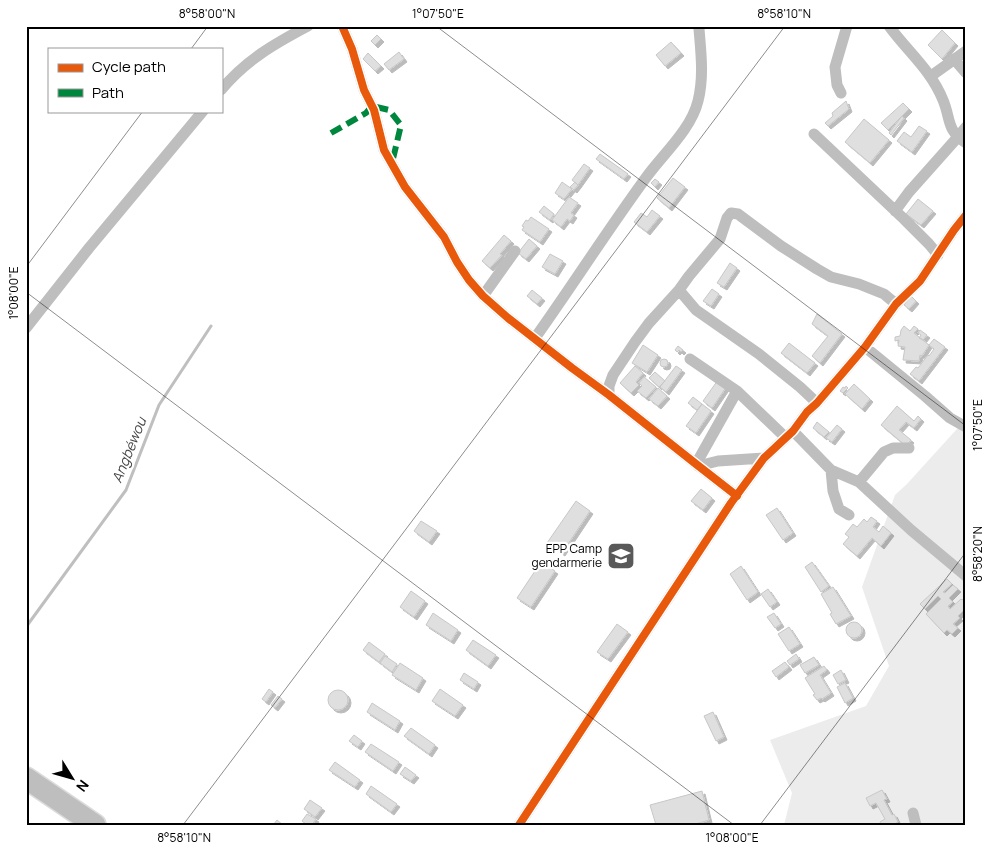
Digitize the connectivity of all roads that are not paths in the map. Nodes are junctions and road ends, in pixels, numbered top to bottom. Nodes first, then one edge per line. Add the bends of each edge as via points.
1 (308, 26) edge
2 (700, 26) edge
3 (847, 26) edge
4 (889, 26) edge
5 (343, 27) edge
6 (966, 51) edge
7 (954, 59) junction
8 (966, 73) edge
9 (931, 76) junction
10 (222, 89) edge
11 (841, 93) dead end
12 (202, 112) edge
13 (966, 127) edge
14 (814, 134) dead end
15 (962, 140) edge
16 (895, 211) junction
17 (966, 215) edge
18 (515, 251) dead end
19 (938, 255) junction
20 (679, 290) junction
21 (483, 296) junction
22 (896, 304) junction
23 (26, 328) edge
24 (535, 338) junction
25 (865, 348) junction
26 (690, 359) dead end
27 (737, 391) junction
28 (609, 395) junction
29 (817, 403) junction
30 (966, 427) edge
31 (789, 434) junction
32 (908, 448) dead end
33 (764, 458) junction
34 (697, 465) junction
35 (832, 470) junction
36 (859, 482) junction
37 (737, 496) junction
38 (849, 515) dead end
39 (966, 576) edge
40 (26, 778) edge
41 (913, 813) dead end
42 (96, 825) edge
43 (519, 825) edge
44 (916, 825) edge

1 - 10 street via 268,48 245,65
2 - 24 street via 701,78 698,102 691,119 647,176
3 - 11 street via 835,67 836,85
4 - 9 street
5 - 21 street via 374,110 384,150 406,187 444,237 468,280
6 - 7 street
7 - 8 street
7 - 9 street
9 - 15 street via 944,102 950,125
12 - 23 street
13 - 15 street
14 - 16 street
15 - 16 street via 909,192
16 - 19 street
17 - 19 street
18 - 21 street
19 - 22 street via 920,281
20 - 22 street via 720,239 731,213 743,217 817,270 884,294
20 - 28 street via 634,342 613,375
20 - 29 street via 696,310 759,354
21 - 24 street
22 - 25 street
24 - 28 street
25 - 29 street
25 - 30 street via 950,418
26 - 27 street
27 - 31 street
27 - 34 street
28 - 34 street
29 - 31 street
31 - 33 street
31 - 35 street
32 - 36 street via 884,452
33 - 34 street
33 - 37 street
34 - 37 street
35 - 36 street
35 - 38 street via 833,491 839,509
36 - 39 street
37 - 43 street
40 - 42 highway
41 - 44 street

